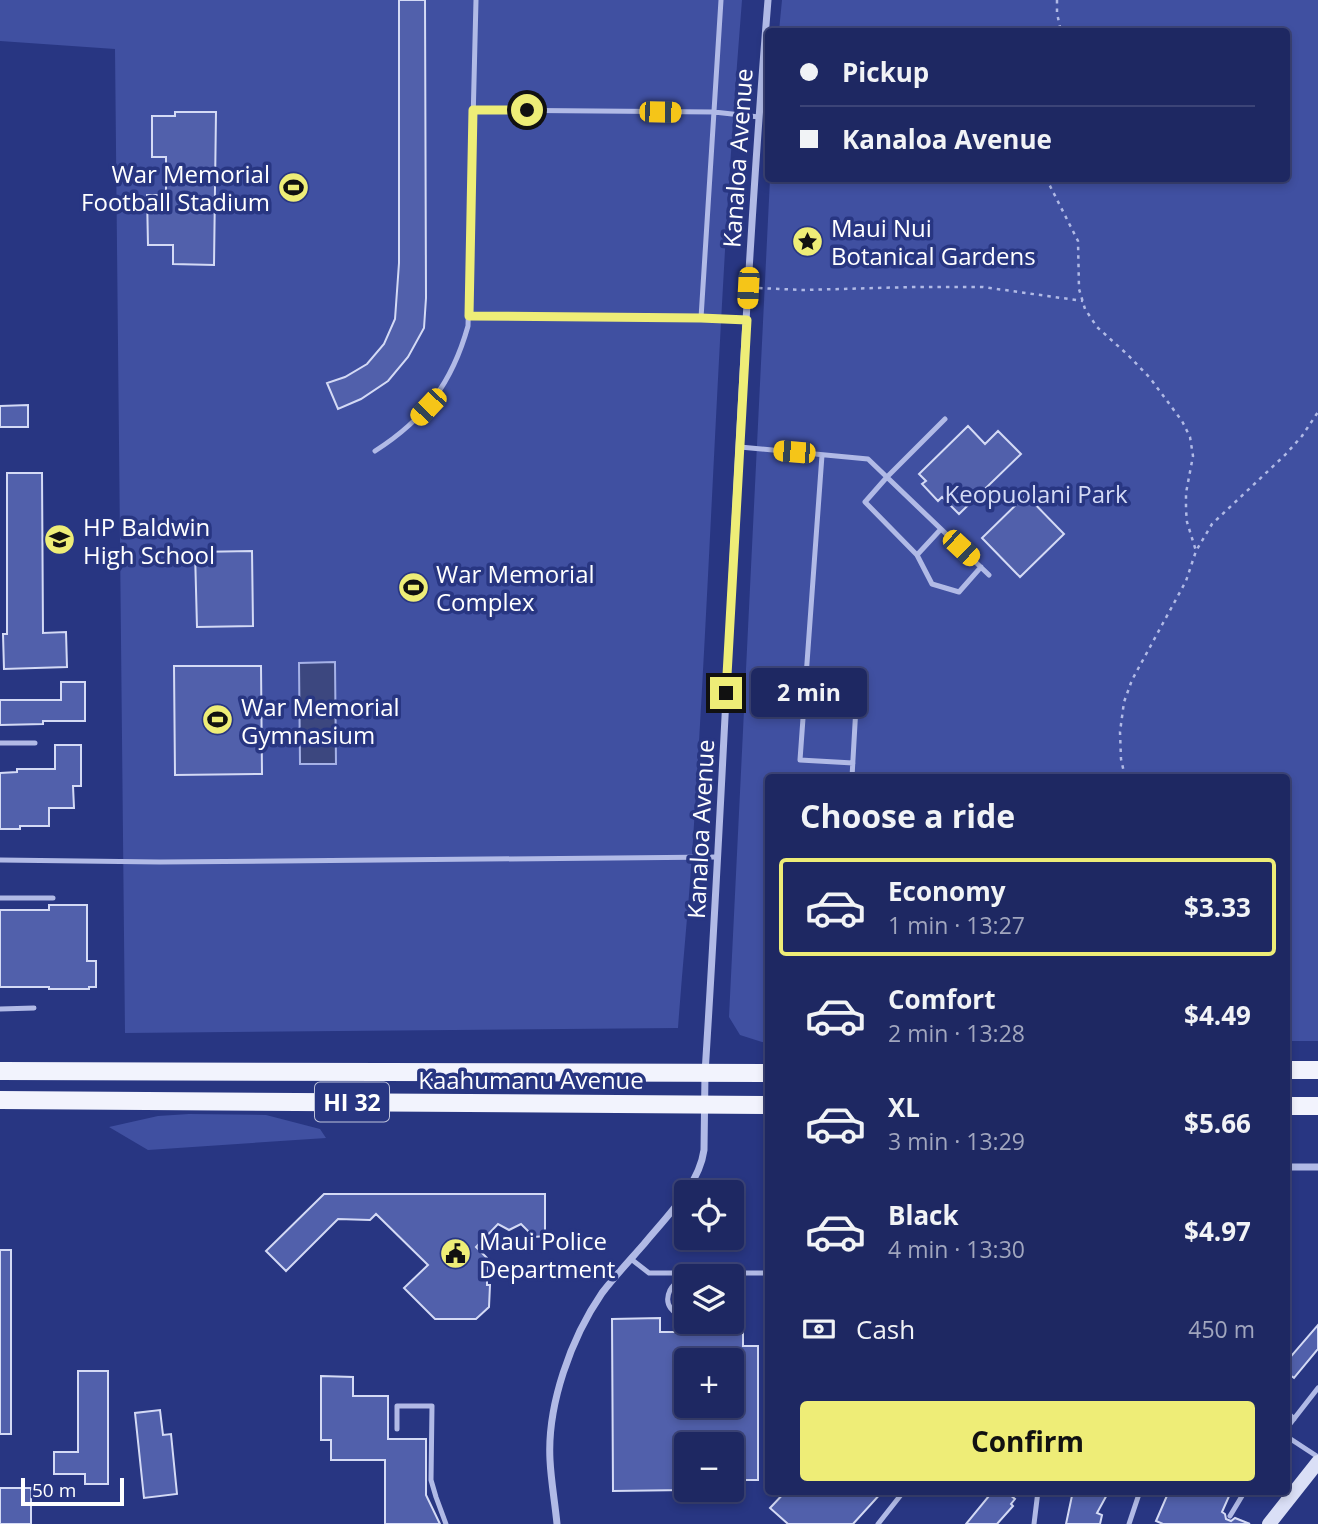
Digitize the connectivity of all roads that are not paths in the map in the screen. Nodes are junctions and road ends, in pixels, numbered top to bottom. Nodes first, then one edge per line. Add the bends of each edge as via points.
1 (476, 0) edge
2 (720, 0) edge
3 (768, 0) edge
4 (766, 28) edge
5 (765, 39) edge
6 (473, 110) junction
7 (714, 112) junction
8 (759, 117) junction
9 (469, 316) junction
10 (701, 318) junction
11 (747, 320) junction
12 (945, 419) dead end
13 (740, 447) junction
14 (375, 451) dead end
15 (822, 454) junction
16 (887, 477) junction
17 (941, 529) junction
18 (917, 555) junction
19 (981, 567) junction
20 (989, 575) dead end
21 (858, 671) dead end
22 (0, 743) edge
23 (36, 743) dead end
24 (853, 762) junction
25 (852, 774) edge
26 (718, 857) junction
27 (0, 860) edge
28 (0, 898) edge
29 (53, 898) dead end
30 (34, 1008) dead end
31 (0, 1009) edge
32 (0, 1070) edge
33 (1290, 1070) edge
34 (1318, 1070) edge
35 (705, 1073) junction
36 (765, 1073) edge
37 (0, 1100) edge
38 (704, 1104) junction
39 (765, 1105) edge
40 (1290, 1106) edge
41 (1318, 1106) edge
42 (1290, 1167) edge
43 (1318, 1167) edge
44 (631, 1259) junction
45 (674, 1273) edge
46 (765, 1273) edge
47 (744, 1274) edge
48 (674, 1286) edge
49 (674, 1313) edge
50 (1318, 1388) edge
51 (1290, 1416) edge
52 (1294, 1419) junction
53 (1290, 1424) edge
54 (397, 1429) dead end
55 (1290, 1439) edge
56 (1318, 1459) edge
57 (901, 1495) edge
58 (1038, 1495) edge
59 (1139, 1495) edge
60 (1243, 1495) edge
61 (1230, 1516) dead end
62 (446, 1524) edge
63 (557, 1524) edge
64 (878, 1524) edge
65 (1034, 1524) edge
66 (1129, 1524) edge
67 (1269, 1524) edge

1 - 6 lane
2 - 7 lane
3 - 4 street, Kanaloa Avenue
5 - 8 street, Kanaloa Avenue
6 - 7 lane
6 - 9 lane
7 - 8 lane
7 - 10 lane
8 - 11 street, Kanaloa Avenue
9 - 10 lane
9 - 14 lane via 462,348 442,389 412,424
10 - 11 lane
11 - 13 street, Kanaloa Avenue
12 - 16 lane
13 - 15 lane
13 - 26 street, Kanaloa Avenue
15 - 16 lane via 868,459
15 - 24 lane via 800,760
16 - 17 lane
16 - 18 lane via 865,502
17 - 18 lane
17 - 19 lane
18 - 19 lane via 932,584 959,592
19 - 20 lane
21 - 24 lane
22 - 23 lane
24 - 25 lane
26 - 27 lane
26 - 35 street, Kanaloa Avenue
28 - 29 lane
30 - 31 lane
32 - 35 main road, Kaahumanu Avenue / HI 32
33 - 34 main road
35 - 36 main road, Kaahumanu Avenue / HI 32
35 - 38 street, Kanaloa Avenue
37 - 38 main road, Kaahumanu Avenue / HI 32
38 - 39 main road, Kaahumanu Avenue / HI 32
38 - 44 street, Kanaloa Avenue via 704,1150 698,1172 679,1203
40 - 41 main road
42 - 43 street
44 - 45 lane via 649,1273
44 - 63 street, Kanaloa Avenue via 602,1294 578,1335 553,1407 550,1458
46 - 47 lane
48 - 49 lane via 668,1299
50 - 52 lane
51 - 52 lane
52 - 53 lane
54 - 62 lane via 397,1406 432,1406 431,1480
55 - 56 lane
56 - 67 street
57 - 64 lane
58 - 65 lane
59 - 66 lane
60 - 61 lane

